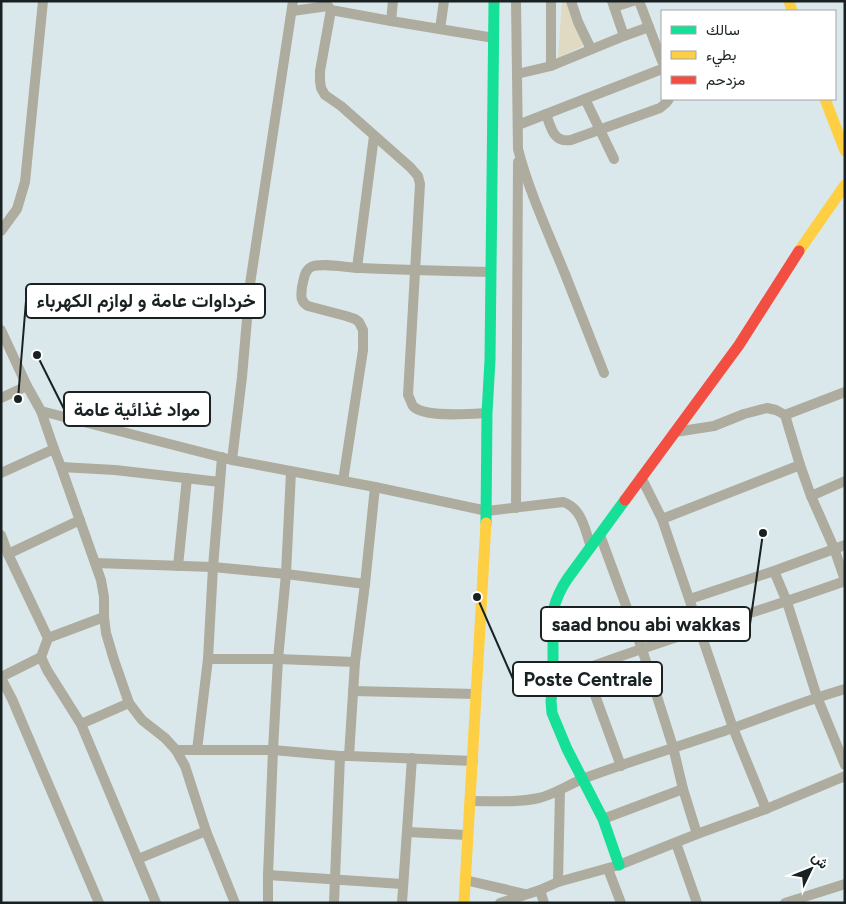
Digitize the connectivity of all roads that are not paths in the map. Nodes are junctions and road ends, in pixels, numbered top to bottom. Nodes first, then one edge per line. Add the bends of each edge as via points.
1 (43, 1) edge
2 (393, 1) edge
3 (444, 1) edge
4 (494, 1) edge
5 (516, 1) edge
6 (550, 1) edge
7 (571, 1) edge
8 (633, 1) edge
9 (640, 1) edge
10 (613, 4) edge
11 (292, 6) edge
12 (329, 6) edge
13 (391, 21) junction
14 (650, 27) junction
15 (440, 29) junction
16 (624, 36) junction
17 (494, 38) junction
18 (591, 49) junction
19 (661, 58) edge
20 (551, 66) junction
21 (661, 69) edge
22 (517, 74) junction
23 (586, 99) junction
24 (668, 100) edge
25 (825, 100) edge
26 (546, 114) junction
27 (518, 125) junction
28 (600, 130) junction
29 (374, 136) junction
30 (518, 148) junction
31 (845, 152) edge
32 (614, 159) dead end
33 (845, 185) edge
34 (1, 231) edge
35 (357, 268) junction
36 (416, 271) junction
37 (490, 272) junction
38 (1, 330) edge
39 (604, 373) dead end
40 (27, 386) junction
41 (845, 392) edge
42 (1, 398) edge
43 (41, 411) junction
44 (487, 414) junction
45 (785, 415) junction
46 (675, 432) junction
47 (54, 449) junction
48 (227, 459) junction
49 (800, 465) junction
50 (61, 467) junction
51 (291, 472) junction
52 (1, 473) edge
53 (640, 477) junction
54 (187, 478) junction
55 (343, 481) junction
56 (845, 481) edge
57 (220, 482) junction
58 (375, 487) junction
59 (811, 496) junction
60 (516, 508) junction
61 (487, 511) junction
62 (662, 519) junction
63 (80, 520) junction
64 (600, 535) junction
65 (2, 540) edge
66 (845, 545) edge
67 (591, 546) junction
68 (834, 548) junction
69 (8, 554) junction
70 (95, 564) junction
71 (178, 566) junction
72 (213, 568) junction
73 (774, 571) junction
74 (286, 574) junction
75 (845, 581) edge
76 (365, 584) junction
77 (690, 599) junction
78 (786, 602) junction
79 (104, 617) junction
80 (699, 630) junction
81 (48, 638) junction
82 (642, 649) junction
83 (41, 657) junction
84 (208, 659) junction
85 (278, 659) junction
86 (355, 662) junction
87 (585, 668) junction
88 (1, 678) edge
89 (553, 681) junction
90 (845, 689) edge
91 (353, 691) junction
92 (476, 694) junction
93 (817, 697) junction
94 (129, 703) junction
95 (81, 724) junction
96 (733, 728) junction
97 (673, 747) junction
98 (176, 750) junction
99 (197, 750) junction
100 (273, 750) junction
101 (344, 756) junction
102 (412, 758) junction
103 (473, 761) junction
104 (845, 765) edge
105 (621, 766) junction
106 (845, 776) edge
107 (582, 779) junction
108 (683, 789) junction
109 (560, 790) junction
110 (470, 801) junction
111 (766, 809) junction
112 (603, 819) junction
113 (206, 831) junction
114 (407, 832) junction
115 (697, 834) junction
116 (467, 835) junction
117 (676, 843) junction
118 (138, 859) junction
119 (614, 867) junction
120 (268, 875) junction
121 (334, 880) junction
122 (465, 880) junction
123 (558, 882) junction
124 (402, 884) junction
125 (845, 884) edge
126 (540, 890) junction
127 (526, 894) junction
128 (99, 903) edge
129 (156, 903) edge
130 (235, 903) edge
131 (268, 903) edge
132 (334, 903) edge
133 (402, 903) edge
134 (464, 903) edge
135 (500, 903) edge
136 (544, 903) edge
137 (621, 903) edge
138 (697, 903) edge
139 (785, 903) edge

1 - 34 street via 25,182 17,209
2 - 13 street
3 - 15 street
4 - 17 main road
5 - 22 street
6 - 20 street
7 - 18 street
8 - 10 street
9 - 14 street
10 - 16 street
11 - 12 street
11 - 48 street via 250,284 242,378
12 - 13 street
12 - 29 street via 320,71 321,88 325,95
13 - 15 street
14 - 16 street
14 - 19 street
15 - 17 street
16 - 18 street
17 - 37 main road
18 - 20 street
20 - 22 street
21 - 23 street
22 - 27 street
23 - 26 street
23 - 28 street
24 - 28 street via 660,108
25 - 31 main road
26 - 27 street
26 - 28 street via 558,139 571,140
27 - 30 street
28 - 32 street
29 - 35 street
29 - 36 street via 418,176
30 - 39 street via 534,201
30 - 60 street
33 - 46 main road via 739,345
35 - 36 street
35 - 55 street via 310,267 304,274 301,295 301,300 308,306 355,318 363,330 363,350
36 - 37 street
36 - 44 street via 408,395 413,406 421,412 438,414
37 - 44 main road
38 - 40 street
40 - 42 street
40 - 43 street
41 - 45 street
43 - 47 street
43 - 48 street
44 - 61 main road
45 - 46 street via 767,408 714,426
45 - 49 street
46 - 53 main road
47 - 50 street
47 - 52 street
48 - 51 street
48 - 57 street
49 - 59 street
49 - 62 street
50 - 54 street
50 - 63 street
51 - 55 street
51 - 74 street
53 - 62 street
53 - 64 main road
54 - 57 street
54 - 71 street
55 - 58 street
56 - 59 street
57 - 72 street
58 - 61 street
58 - 76 street
59 - 68 street
60 - 61 street
60 - 67 street via 563,502 570,504 580,516
61 - 92 main road
62 - 77 street
63 - 69 street
63 - 70 street
64 - 67 main road
64 - 82 street
65 - 69 street
66 - 68 street
67 - 89 main road via 563,584 555,601
68 - 73 street
68 - 75 street
69 - 81 street
70 - 71 street
70 - 79 street via 104,597
71 - 72 street
72 - 74 street
72 - 84 street
73 - 77 street
73 - 78 street
74 - 76 street
74 - 85 street
75 - 78 street
76 - 86 street
77 - 80 street
78 - 80 street
78 - 93 street
79 - 81 street
79 - 94 street via 106,633
80 - 82 street
80 - 96 street
81 - 83 street
82 - 87 street
82 - 97 street
83 - 88 street
83 - 95 street
84 - 85 street
84 - 99 street
85 - 86 street
85 - 100 street
86 - 91 street
87 - 89 street
87 - 105 street
88 - 128 street
89 - 107 main road via 552,713
90 - 93 street
91 - 92 street
91 - 101 street
92 - 103 main road
93 - 96 street
93 - 104 street
94 - 95 street
94 - 98 street via 142,720
95 - 118 street
96 - 97 street
96 - 111 street
97 - 105 street
97 - 108 street
98 - 99 street
98 - 113 street via 185,766
99 - 100 street
100 - 101 street
100 - 120 street
101 - 102 street
101 - 121 street
102 - 103 street
102 - 114 street
103 - 110 main road
105 - 107 street
106 - 111 street
107 - 109 street
107 - 112 main road
108 - 112 street
108 - 115 street
109 - 110 street via 537,798
109 - 123 street
110 - 116 main road
111 - 115 street
112 - 119 main road
113 - 118 street
113 - 130 street
114 - 116 street
114 - 124 street
115 - 117 street
116 - 122 main road
117 - 119 street
117 - 138 street
118 - 129 street
119 - 123 street
119 - 137 street
120 - 121 street
120 - 131 street
121 - 124 street
121 - 132 street
122 - 127 street
122 - 134 main road
123 - 126 street
124 - 133 street
125 - 139 street
126 - 127 street
126 - 136 street
127 - 135 street

